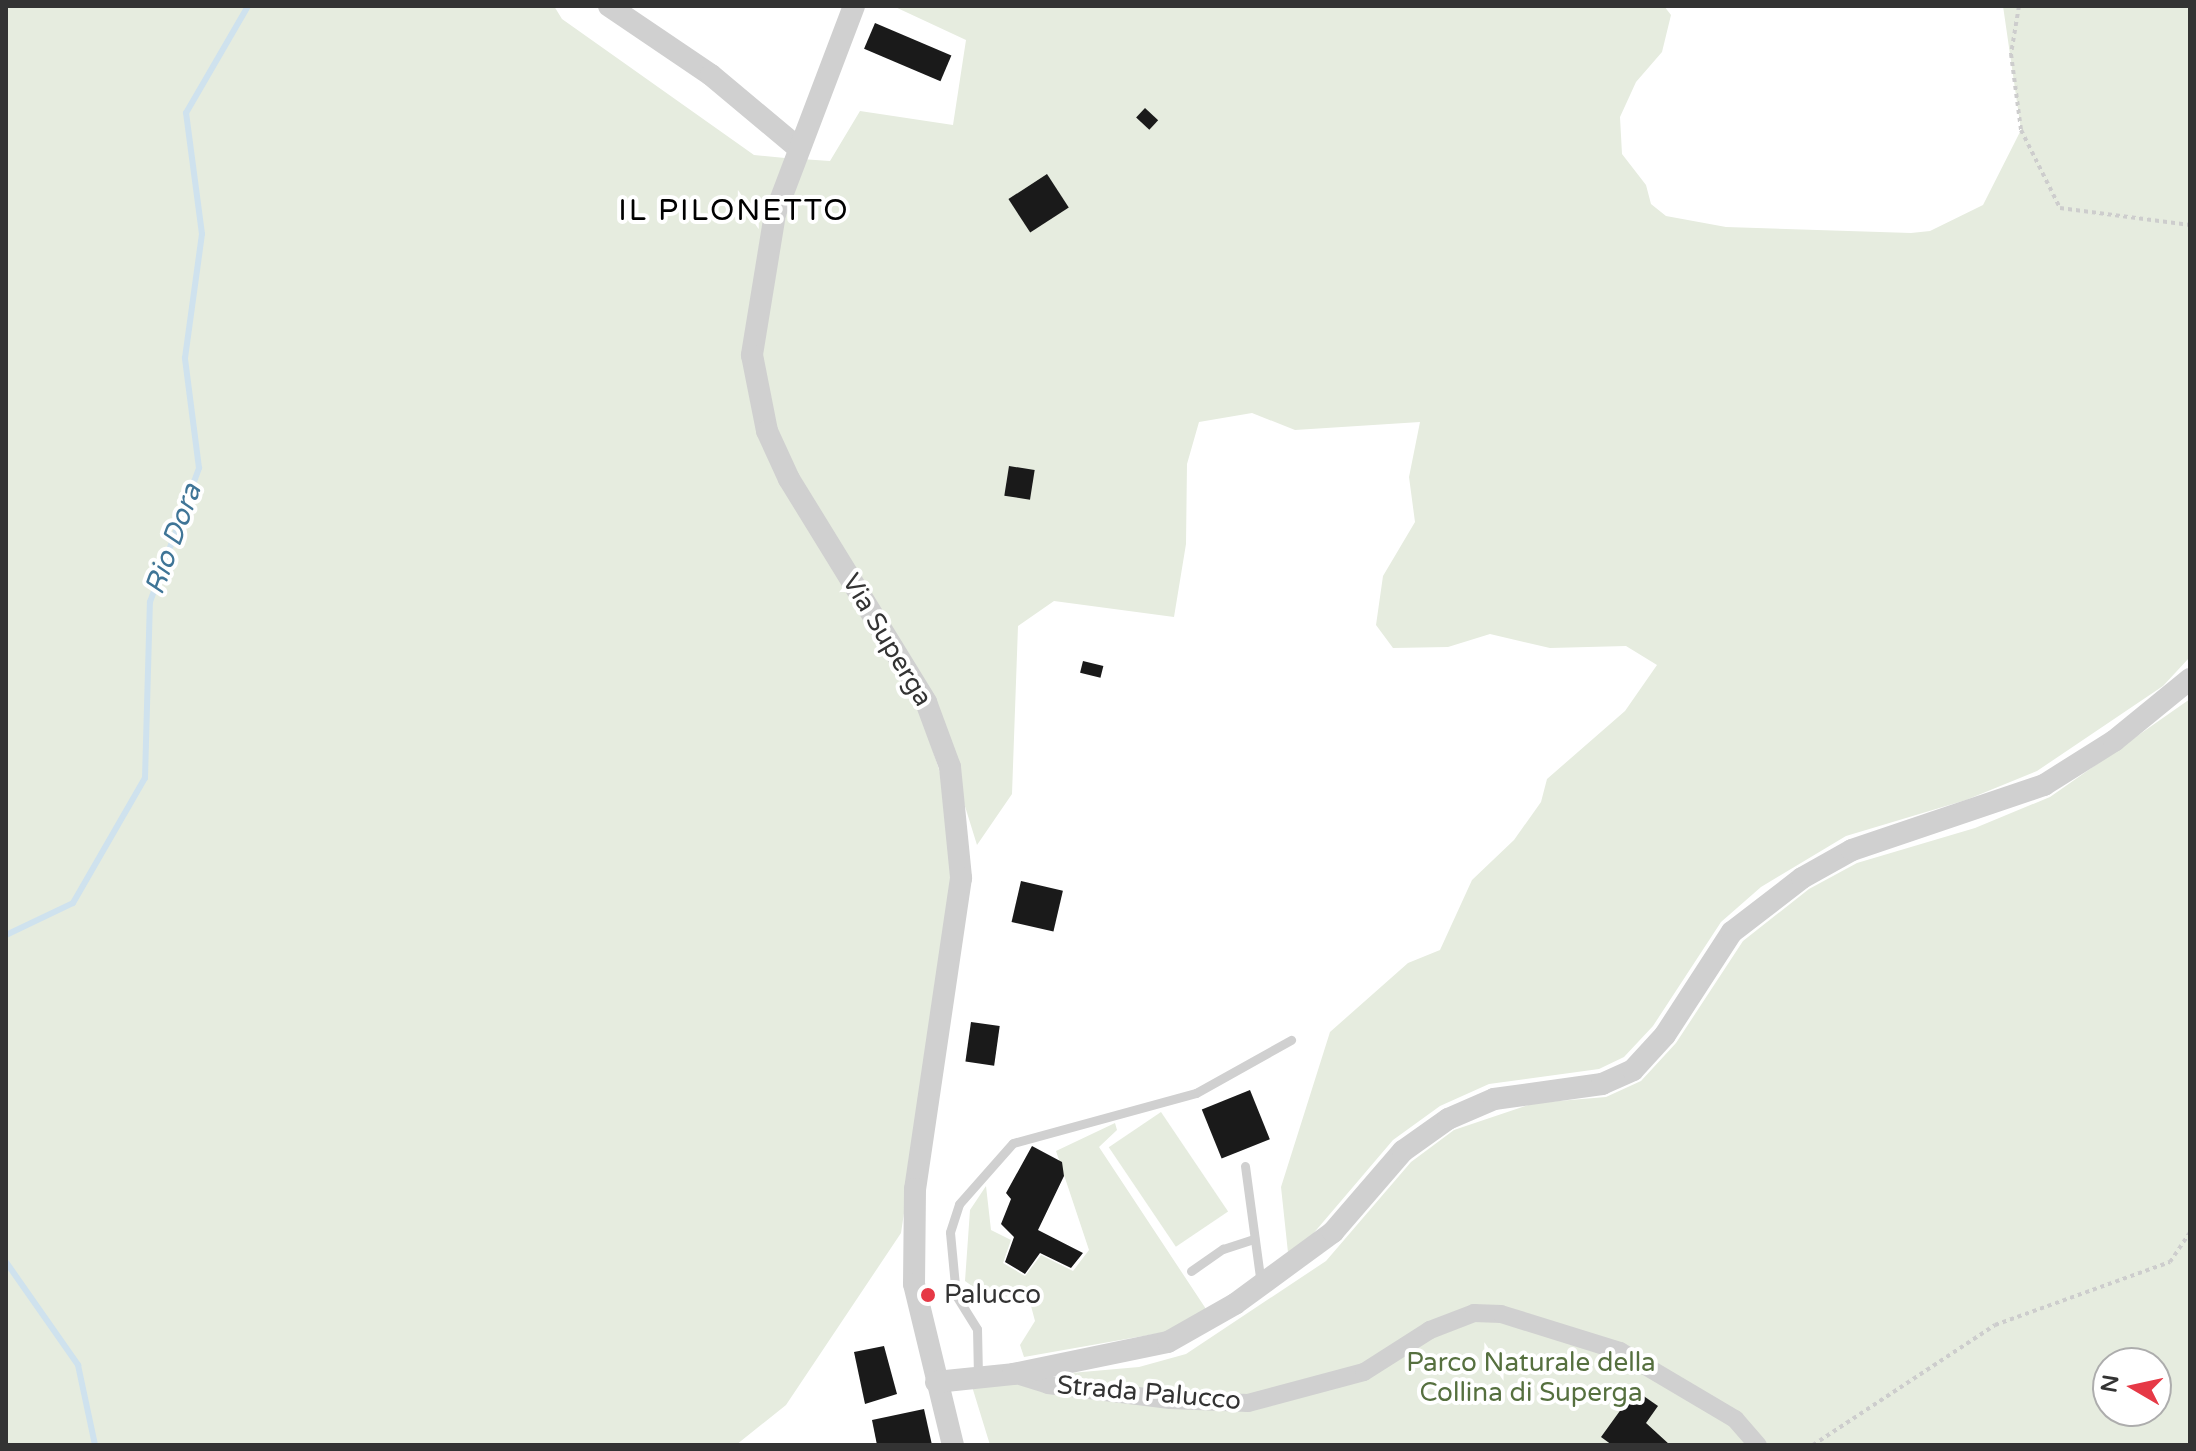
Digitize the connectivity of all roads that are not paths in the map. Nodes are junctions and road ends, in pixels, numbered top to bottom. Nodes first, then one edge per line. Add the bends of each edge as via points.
1 (609, 6) edge
2 (854, 6) edge
3 (796, 146) junction
4 (2190, 679) edge
5 (1291, 1040) dead end
6 (1245, 1166) dead end
7 (1254, 1239) junction
8 (1191, 1271) dead end
9 (1261, 1287) junction
10 (1013, 1374) junction
11 (978, 1377) junction
12 (936, 1382) junction
13 (953, 1445) edge
14 (1758, 1445) edge

1 - 3 street via 711,75
2 - 3 street, Via Superga via 831,77
3 - 12 street, Via Superga via 775,214 752,355 767,431 789,479 926,702 950,767 959,821 954,941 915,1189 914,1284
4 - 9 street via 2114,741 2044,785 1852,850 1781,892 1732,932 1665,1035 1633,1070 1602,1084 1494,1099 1448,1119 1403,1151 1333,1232
5 - 11 lane via 1196,1093 1013,1143 959,1204 950,1232 956,1296 977,1329
6 - 7 lane
7 - 8 lane via 1223,1249
7 - 9 lane
9 - 10 street via 1168,1342
10 - 11 street
10 - 14 street, Strada Palucco via 1048,1385 1170,1400 1248,1403 1364,1372 1430,1330 1474,1313 1501,1314 1620,1351 1735,1419
11 - 12 street
12 - 13 street, Via Superga

